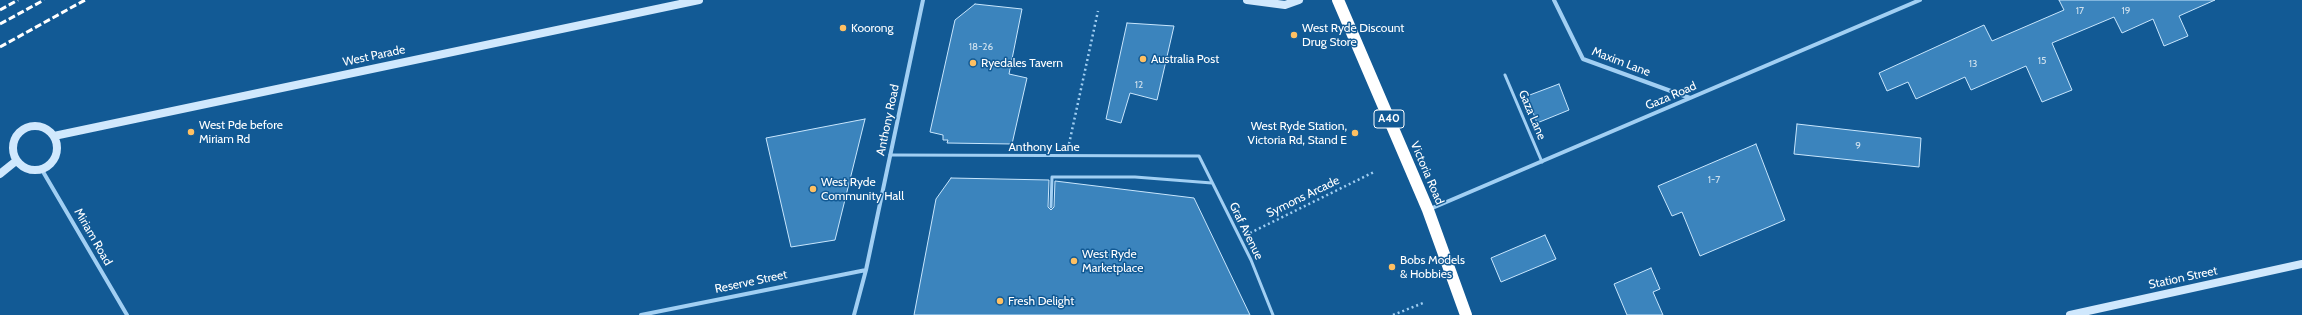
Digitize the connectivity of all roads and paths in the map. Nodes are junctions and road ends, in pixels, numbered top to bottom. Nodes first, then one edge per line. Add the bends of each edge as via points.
1 (700, 0) edge
2 (923, 0) edge
3 (1247, 0) edge
4 (1299, 0) edge
5 (1338, 0) edge
6 (1554, 0) edge
7 (1920, 0) edge
8 (1098, 11) dead end
9 (1505, 75) dead end
10 (1690, 98) junction
11 (54, 136) junction
12 (890, 155) junction
13 (1199, 156) joint
14 (1066, 157) junction
15 (16, 161) junction
16 (1542, 162) junction
17 (42, 170) junction
18 (1374, 172) dead end
19 (0, 174) edge
20 (1212, 183) junction
21 (1051, 207) dead end
22 (1428, 210) junction
23 (1240, 238) junction
24 (2302, 264) edge
25 (866, 270) junction
26 (1423, 303) dead end
27 (127, 315) edge
28 (641, 315) edge
29 (854, 315) edge
30 (1273, 315) edge
31 (1393, 315) edge
32 (1466, 315) edge
33 (2070, 315) edge

1 - 11 street, West Parade
2 - 12 street, Anthony Road
3 - 4 street via 1285,5
5 - 22 highway, Victoria Road / A40
6 - 10 street, Maxim Lane via 1584,59
7 - 10 street, Gaza Road
8 - 14 path
9 - 16 lane, Gaza Lane
10 - 16 street, Gaza Road
11 - 15 street via 47,129 35,126 21,131 13,144
11 - 17 street via 57,154 54,161
12 - 14 lane, Anthony Lane
12 - 25 street, Anthony Road
13 - 14 lane, Anthony Lane
13 - 20 lane, Graf Avenue
15 - 17 street via 28,170
15 - 19 street
16 - 22 street, Gaza Road
17 - 27 street, Miriam Road
18 - 23 path, Symons Arcade
20 - 21 lane via 1136,177 1052,177
20 - 23 lane, Graf Avenue
22 - 32 highway, Victoria Road / A40
23 - 30 lane, Graf Avenue
24 - 33 street, Station Street
25 - 28 street, Reserve Street
25 - 29 street, Anthony Road
26 - 31 path

